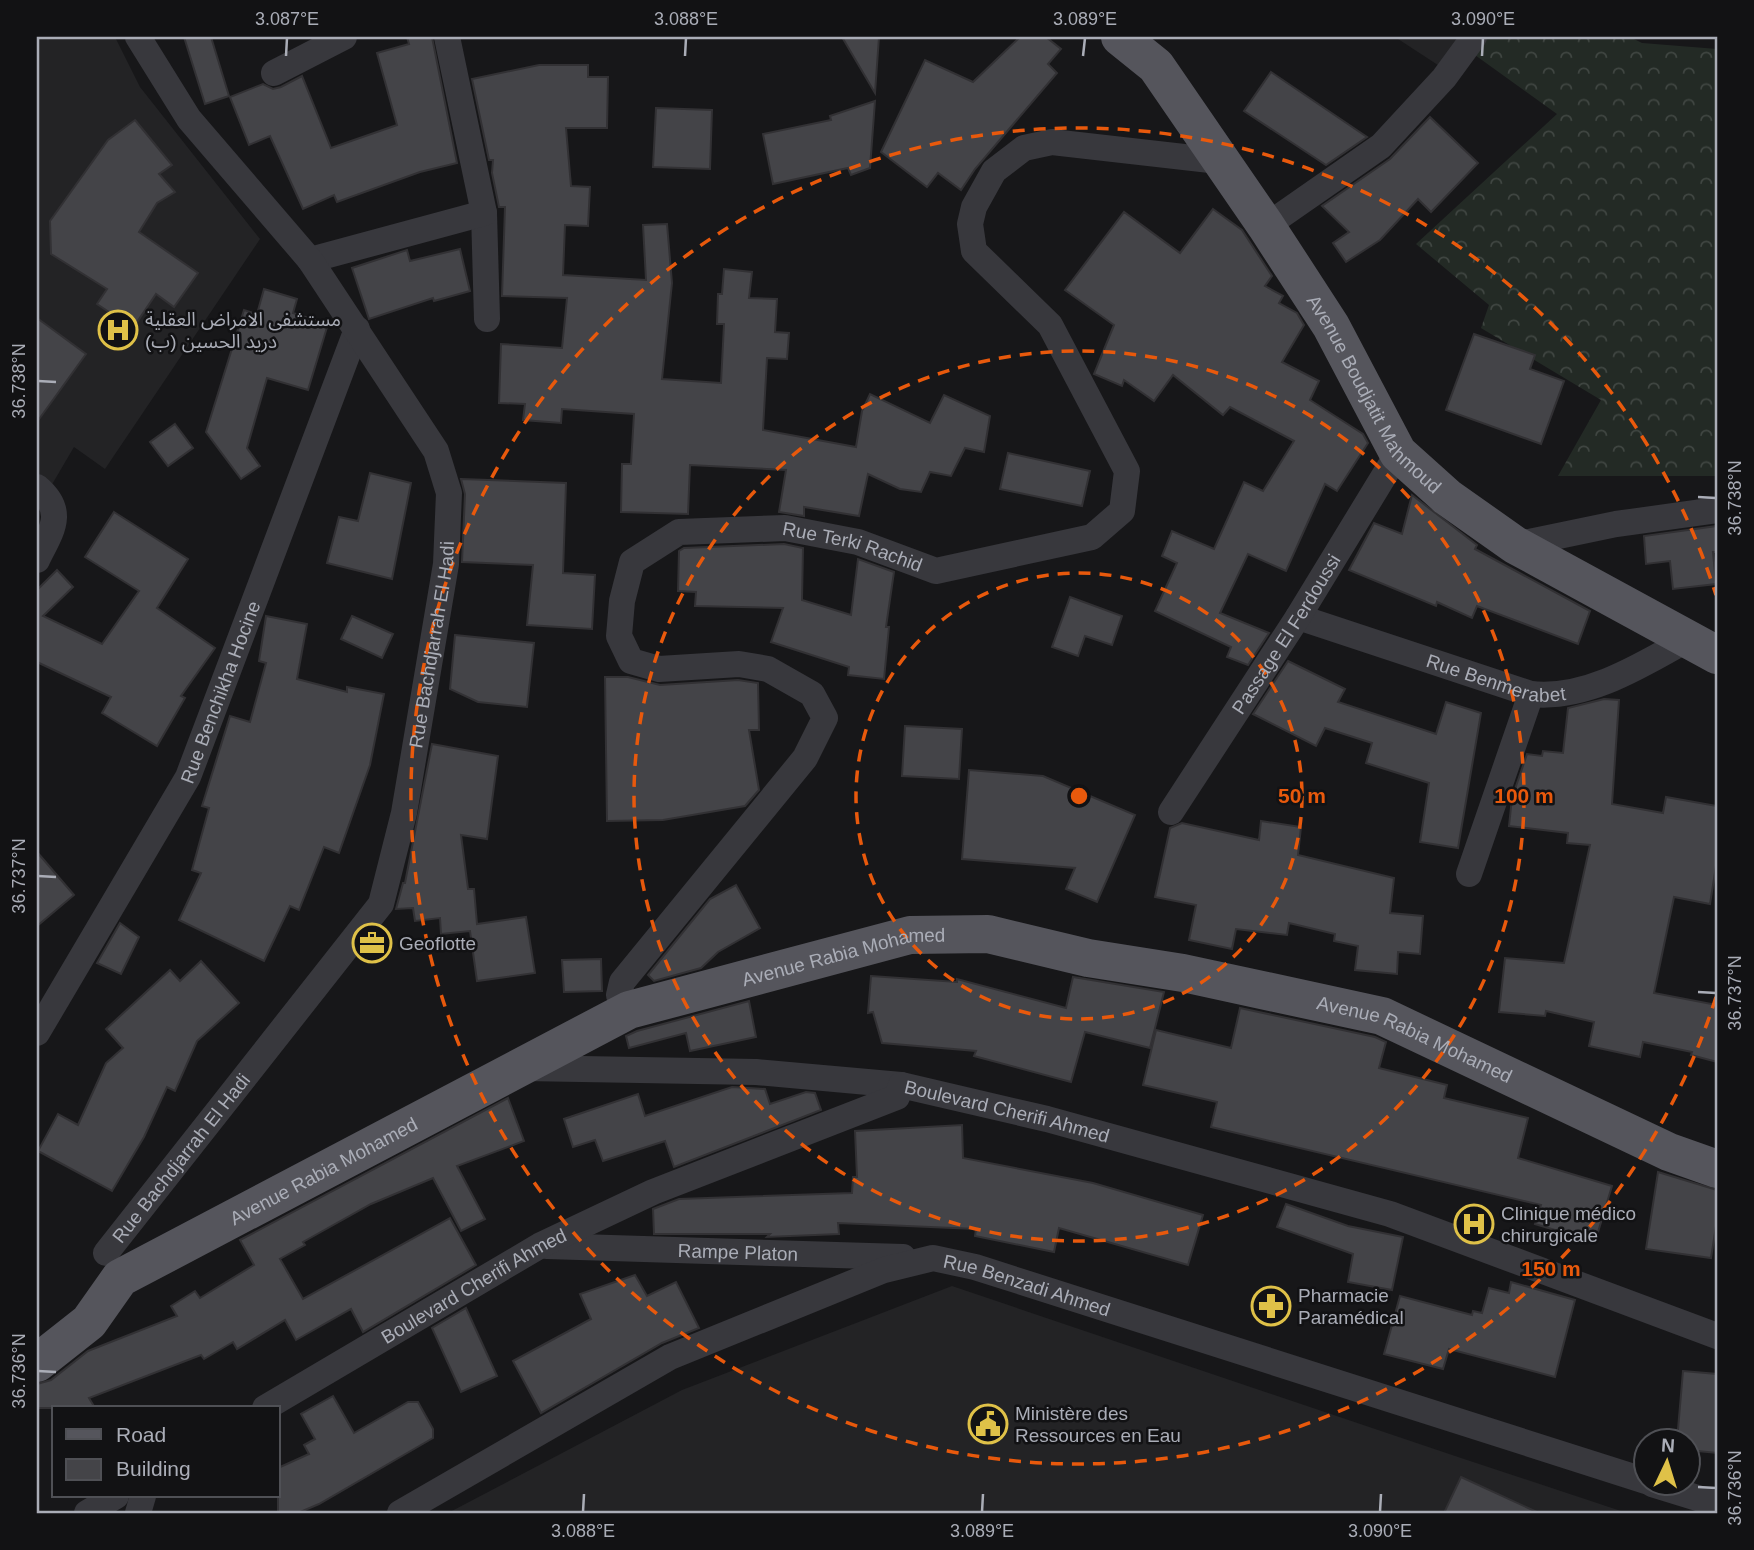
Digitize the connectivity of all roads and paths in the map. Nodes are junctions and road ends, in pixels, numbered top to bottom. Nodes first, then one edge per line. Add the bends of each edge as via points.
1 (138, 37) edge
2 (344, 37) edge
3 (447, 37) edge
4 (1120, 37) edge
5 (1474, 37) edge
6 (274, 73) dead end
7 (1219, 161) junction
8 (484, 213) junction
9 (1266, 226) junction
10 (310, 260) junction
11 (487, 319) dead end
12 (357, 329) junction
13 (1398, 453) junction
14 (37, 487) edge
15 (1717, 510) edge
16 (1515, 545) junction
17 (37, 560) edge
18 (1298, 617) junction
19 (1704, 647) edge
20 (1531, 694) junction
21 (1171, 811) dead end
22 (1469, 874) dead end
23 (629, 1010) junction
24 (37, 1033) edge
25 (514, 1068) junction
26 (901, 1085) junction
27 (1717, 1169) edge
28 (541, 1245) junction
29 (106, 1253) dead end
30 (933, 1258) junction
31 (1717, 1336) edge
32 (37, 1363) edge
33 (268, 1406) edge
34 (1632, 1477) edge
35 (113, 1498) edge
36 (1698, 1498) edge
37 (1717, 1504) edge
38 (87, 1513) edge
39 (400, 1513) edge

1 - 10 street, Rue Bachdjarrah El Hadi via 188,119
2 - 6 street
3 - 8 street
4 - 7 main road, Avenue Boudjatit Mahmoud via 1156,66
5 - 9 street via 1444,78 1381,146
7 - 9 main road, Avenue Boudjatit Mahmoud
7 - 23 street, Rue Terki Rachid via 1052,142 1024,148 994,171 974,207 970,224 974,251 1050,325 1127,471 1122,511 1091,537 936,571 858,542 785,527 679,532 632,562 622,601 620,636 631,661 659,669 739,664 768,669 812,694 825,718 805,758 622,982 619,995
8 - 10 street
8 - 11 street
9 - 13 main road, Avenue Boudjatit Mahmoud via 1331,326
10 - 12 street, Rue Bachdjarrah El Hadi
12 - 24 street, Rue Benchikha Hocine via 188,777
12 - 29 street, Rue Bachdjarrah El Hadi via 436,451 449,493 446,564 404,813 381,904
13 - 16 main road, Avenue Boudjatit Mahmoud via 1447,497
13 - 18 street, Passage El Ferdoussi
14 - 17 street via 50,498 55,512 53,528
15 - 16 street
16 - 19 main road, Avenue Boudjatit Mahmoud
18 - 20 street, Rue Benmerabet
18 - 21 street, Passage El Ferdoussi
19 - 20 street, Rue Benmerabet via 1555,697
20 - 22 street
23 - 25 main road, Avenue Rabia Mohamed via 568,1045
23 - 27 main road, Avenue Rabia Mohamed via 910,935 988,934 1382,1016 1669,1152
25 - 26 street via 756,1072
25 - 32 main road, Avenue Rabia Mohamed via 120,1278 89,1322
26 - 28 street, Boulevard Cherifi Ahmed via 897,1097 653,1192
26 - 31 street, Boulevard Cherifi Ahmed via 1047,1119 1390,1214
28 - 30 street, Rampe Platon
28 - 33 street, Boulevard Cherifi Ahmed
30 - 34 street, Rue Benzadi Ahmed via 975,1267
30 - 39 street, Rue Benzadi Ahmed via 884,1270 670,1357
35 - 38 street
36 - 37 street

